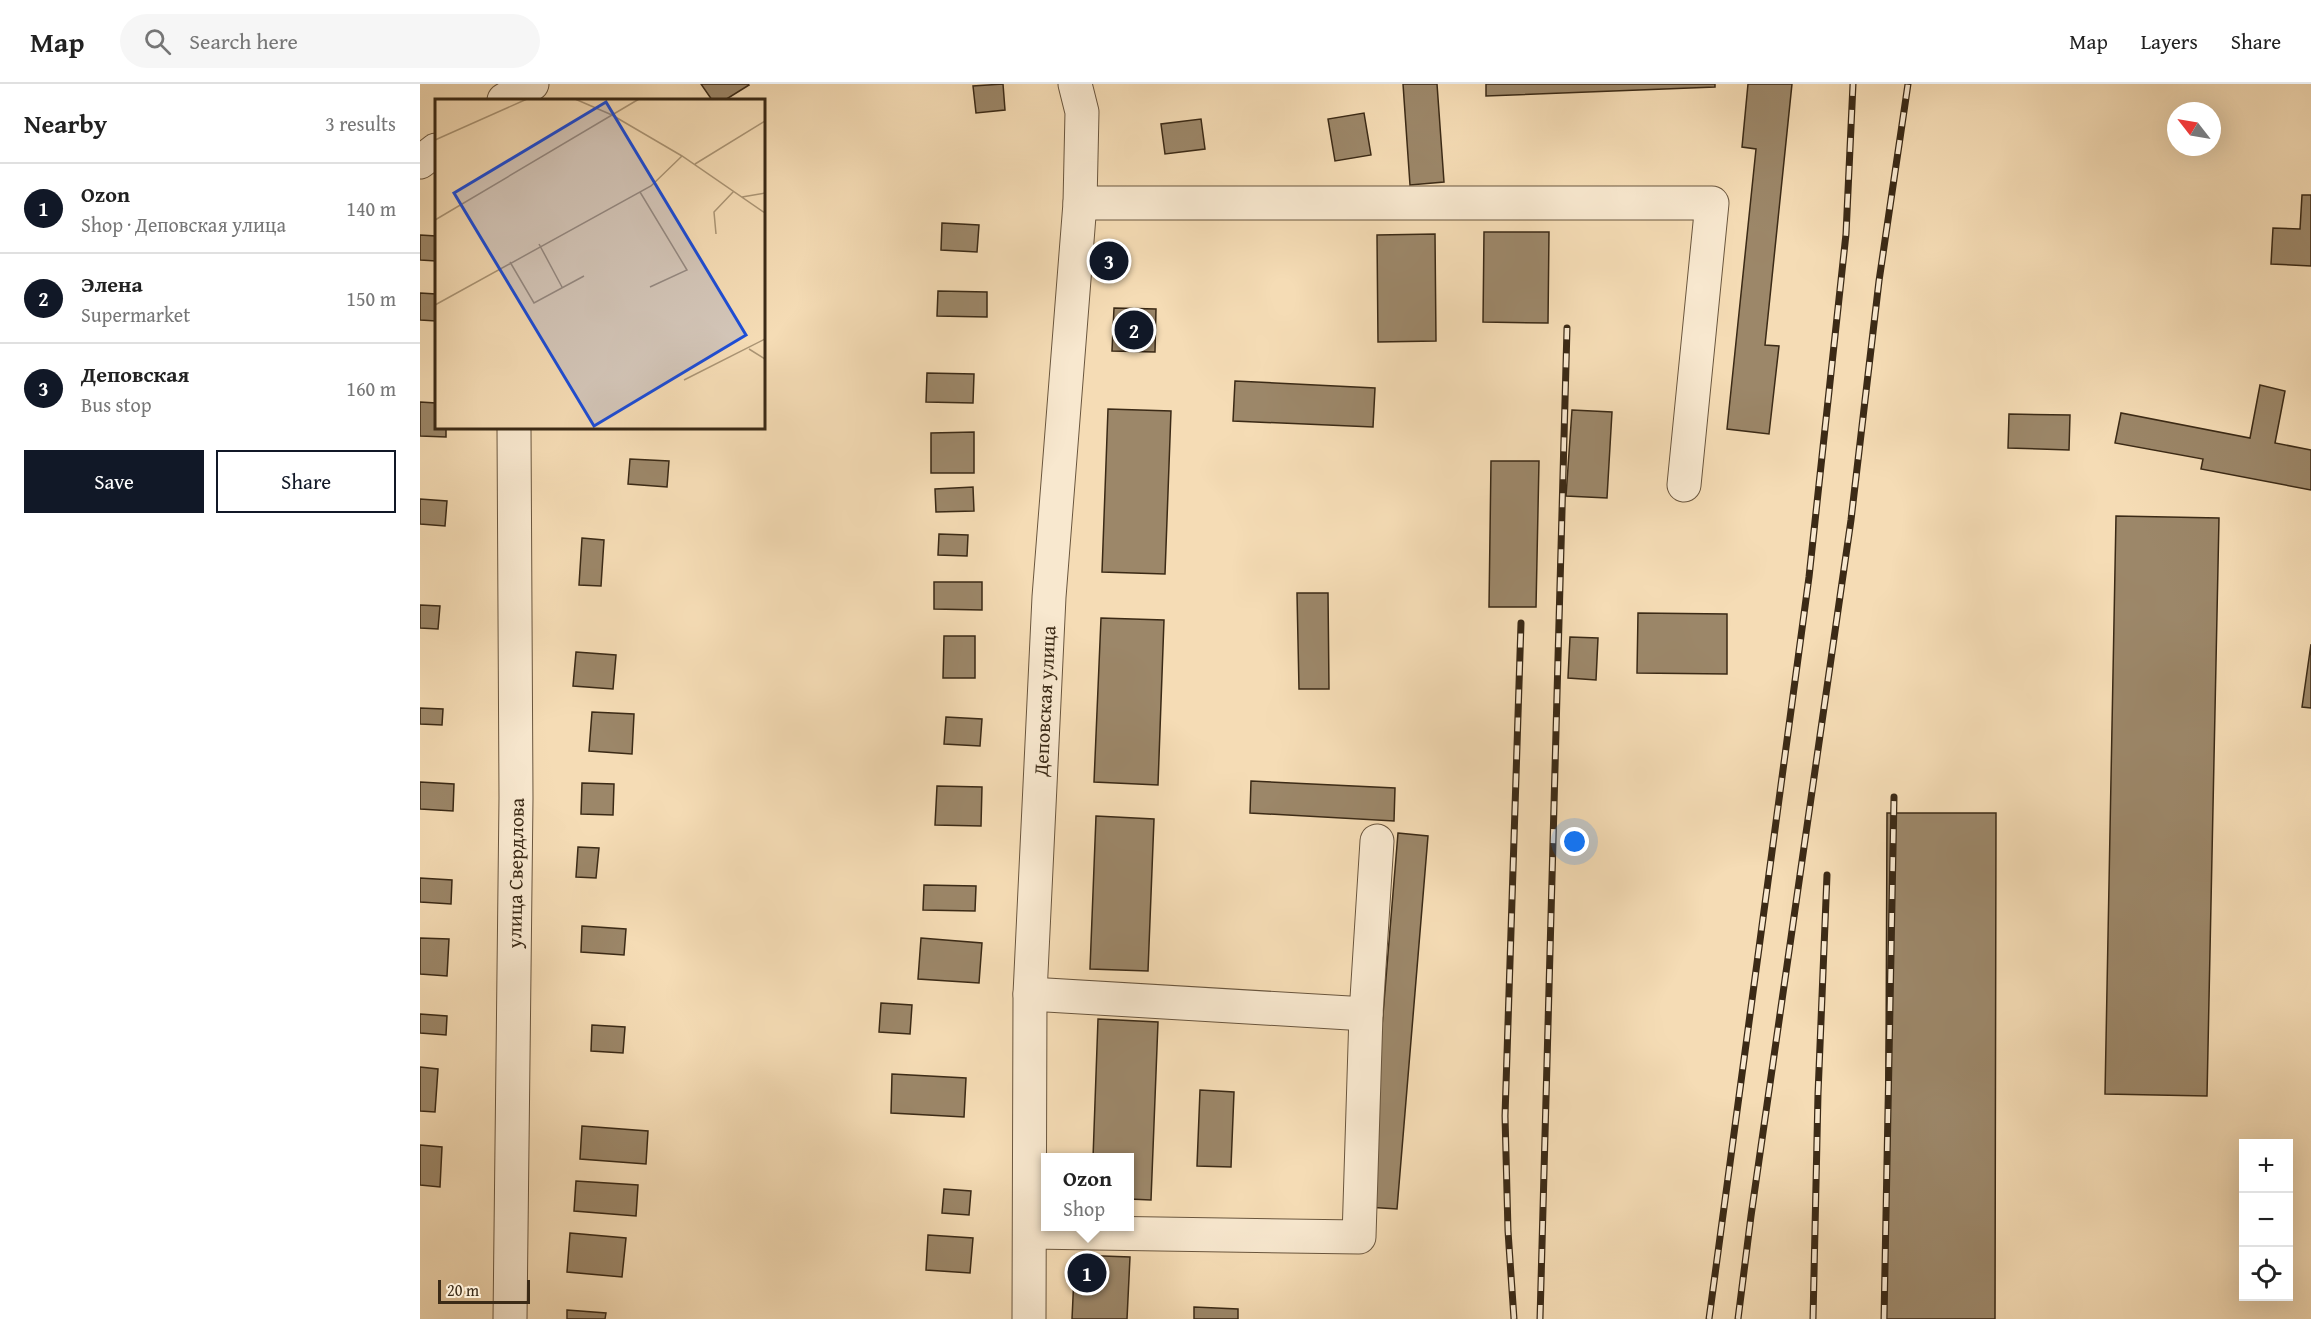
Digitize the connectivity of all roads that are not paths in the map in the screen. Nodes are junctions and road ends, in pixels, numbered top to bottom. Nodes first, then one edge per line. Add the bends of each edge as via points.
1 (1075, 84) edge
2 (435, 151) edge
3 (420, 162) edge
4 (1080, 203) junction
5 (514, 429) edge
6 (1684, 485) dead end
7 (1377, 841) dead end
8 (1030, 994) junction
9 (1365, 1014) junction
10 (1031, 1232) junction
11 (510, 1319) edge
12 (1029, 1319) edge

1 - 4 street, Деповская улица via 1082,112
2 - 3 street
4 - 6 street via 1712,203
4 - 8 street, Деповская улица via 1049,597
5 - 11 street, улица Свердлова via 516,798
7 - 9 street
8 - 9 street
8 - 10 street, Деповская улица
9 - 10 street via 1359,1237
10 - 12 street, Деповская улица

